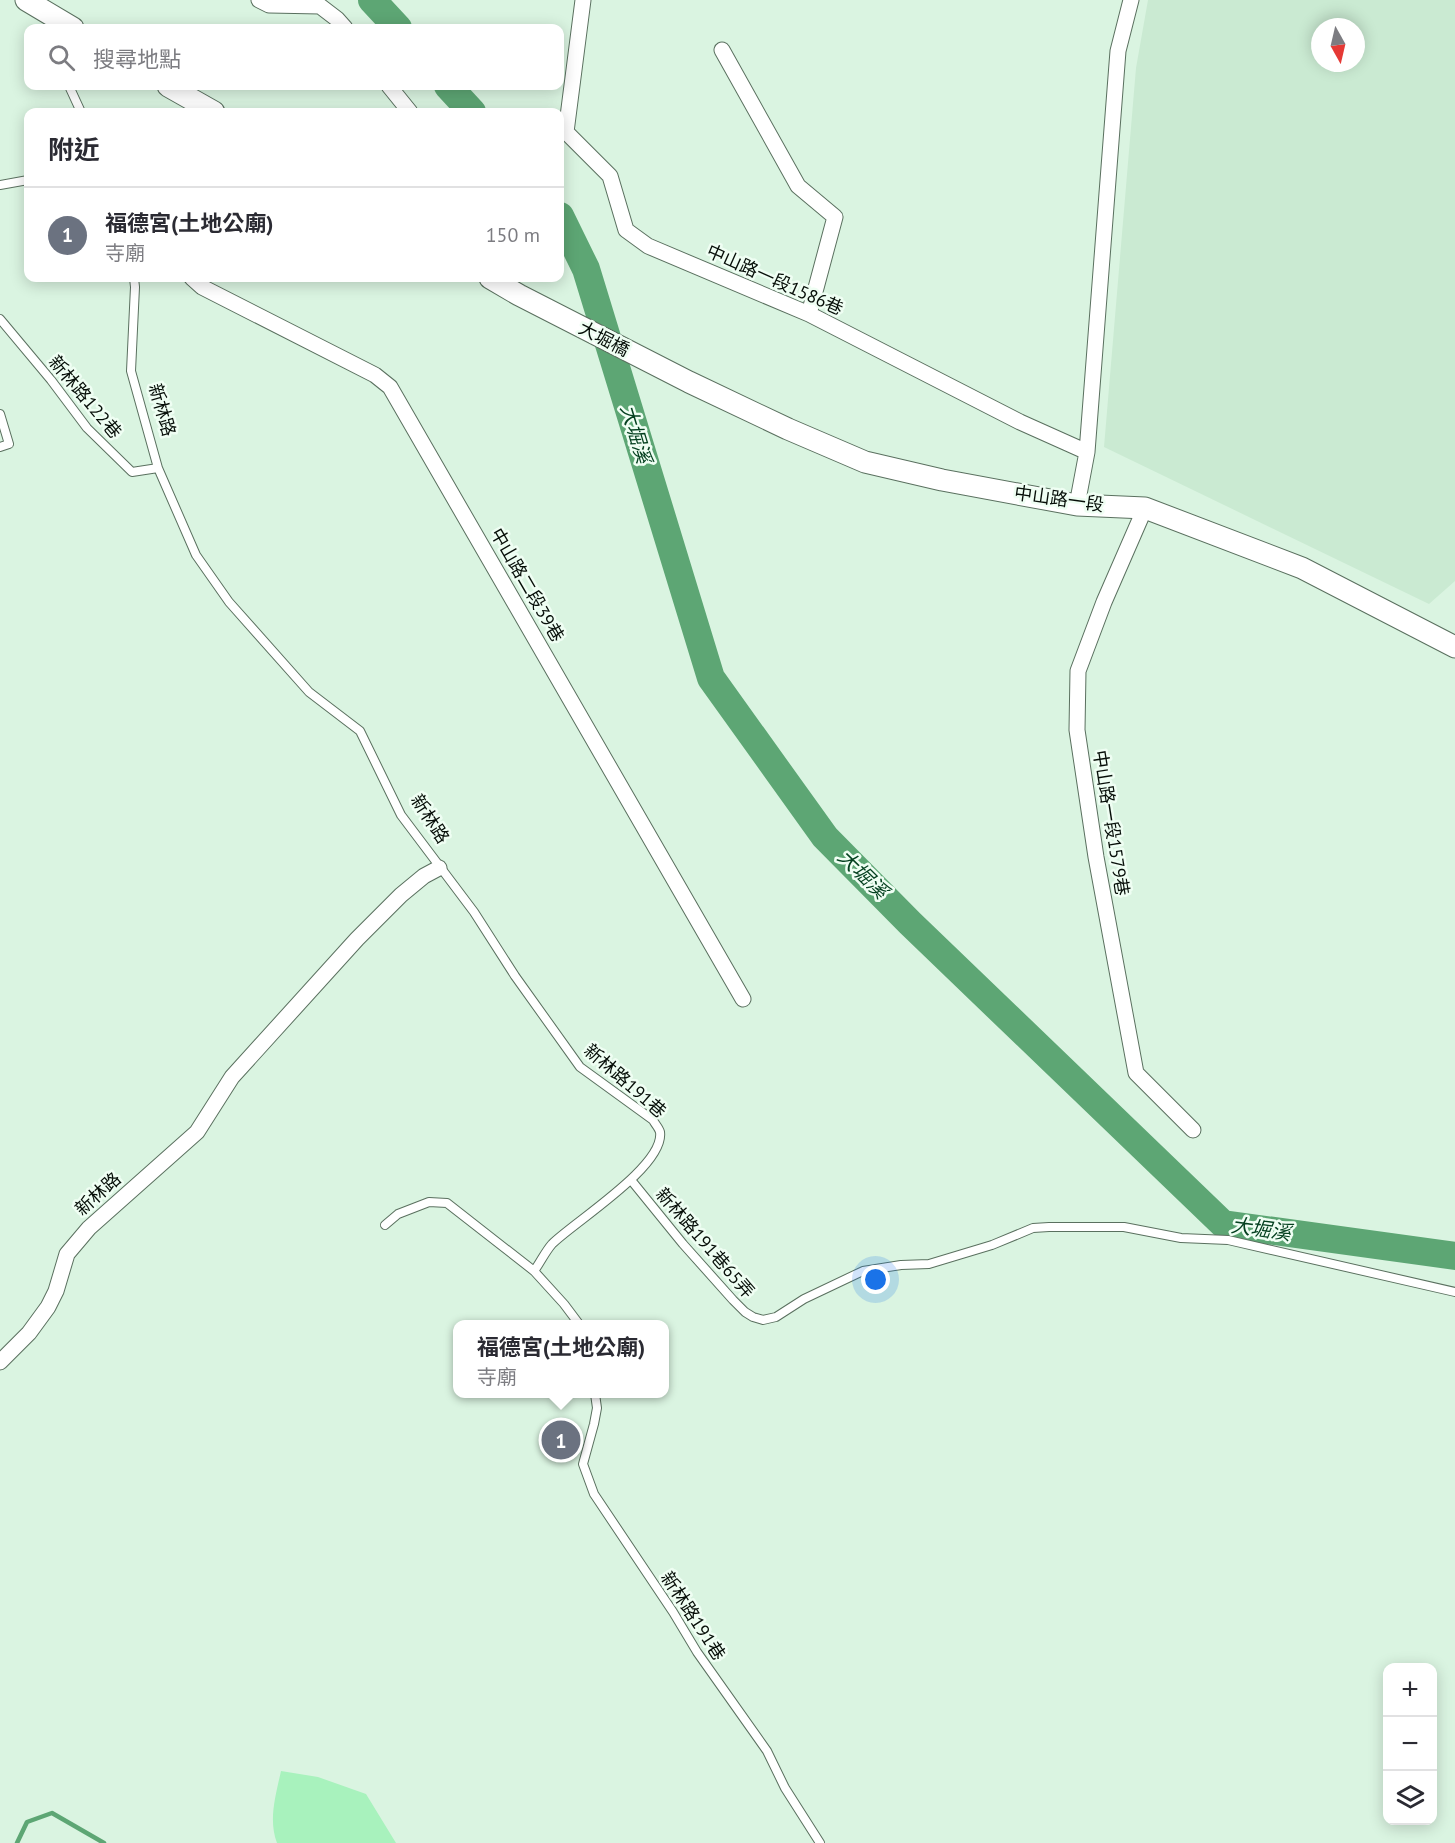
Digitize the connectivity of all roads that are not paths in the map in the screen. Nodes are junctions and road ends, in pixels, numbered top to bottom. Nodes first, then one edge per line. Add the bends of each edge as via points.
1 (26, 0) edge
2 (259, 0) edge
3 (584, 0) edge
4 (1131, 0) edge
5 (61, 24) edge
6 (341, 24) edge
7 (722, 50) dead end
8 (71, 90) edge
9 (175, 90) edge
10 (392, 90) edge
11 (79, 108) edge
12 (207, 108) edge
13 (407, 108) edge
14 (24, 181) edge
15 (0, 185) edge
16 (134, 282) edge
17 (196, 282) edge
18 (518, 286) edge
19 (808, 314) junction
20 (0, 319) edge
21 (689, 382) joint
22 (0, 414) edge
23 (0, 447) edge
24 (1087, 452) junction
25 (158, 468) junction
26 (1077, 505) junction
27 (1145, 508) junction
28 (1455, 647) edge
29 (439, 868) junction
30 (743, 999) dead end
31 (1193, 1130) dead end
32 (631, 1180) junction
33 (385, 1225) dead end
34 (534, 1271) junction
35 (1455, 1292) edge
36 (576, 1320) edge
37 (0, 1362) edge
38 (596, 1398) edge
39 (820, 1843) edge

1 - 5 main road
2 - 6 street via 269,5 320,6
3 - 19 street, 中山路一段1586巷 via 566,132 610,176 626,231 648,246
4 - 24 street via 1118,51
7 - 19 street via 798,186 835,217
8 - 11 lane
9 - 12 main road
10 - 13 street
14 - 15 lane
16 - 25 lane, 新林路 via 131,371
17 - 30 street, 中山路二段39巷 via 375,375 390,387
18 - 21 main road, 大堀橋
19 - 24 street, 中山路一段1586巷
20 - 25 lane, 新林路122巷 via 87,428 132,472
21 - 26 main road, 中山路一段 via 865,462
22 - 23 lane via 9,444
24 - 26 street
25 - 29 lane, 新林路 via 196,555 229,602 309,692 360,731 401,815
26 - 27 main road, 中山路一段
27 - 28 main road, 中山路一段 via 1302,568
27 - 31 street, 中山路一段1579巷 via 1078,670 1077,730 1136,1073
29 - 32 lane, 新林路191巷 via 474,912 580,1067 653,1120 660,1131 653,1153
29 - 37 street, 新林路 via 401,895 357,939 232,1077 198,1132 88,1228 67,1254 44,1314
32 - 34 lane, 新林路191巷 via 552,1245
32 - 35 lane, 新林路191巷65弄 via 733,1300 745,1312 762,1320 776,1317 863,1271 929,1264 1033,1228 1049,1227 1112,1226 1181,1238 1228,1240
33 - 34 lane via 398,1214 429,1202 447,1203
34 - 36 lane
38 - 39 lane, 新林路191巷 via 594,1424 583,1464 594,1494 696,1652 767,1751

